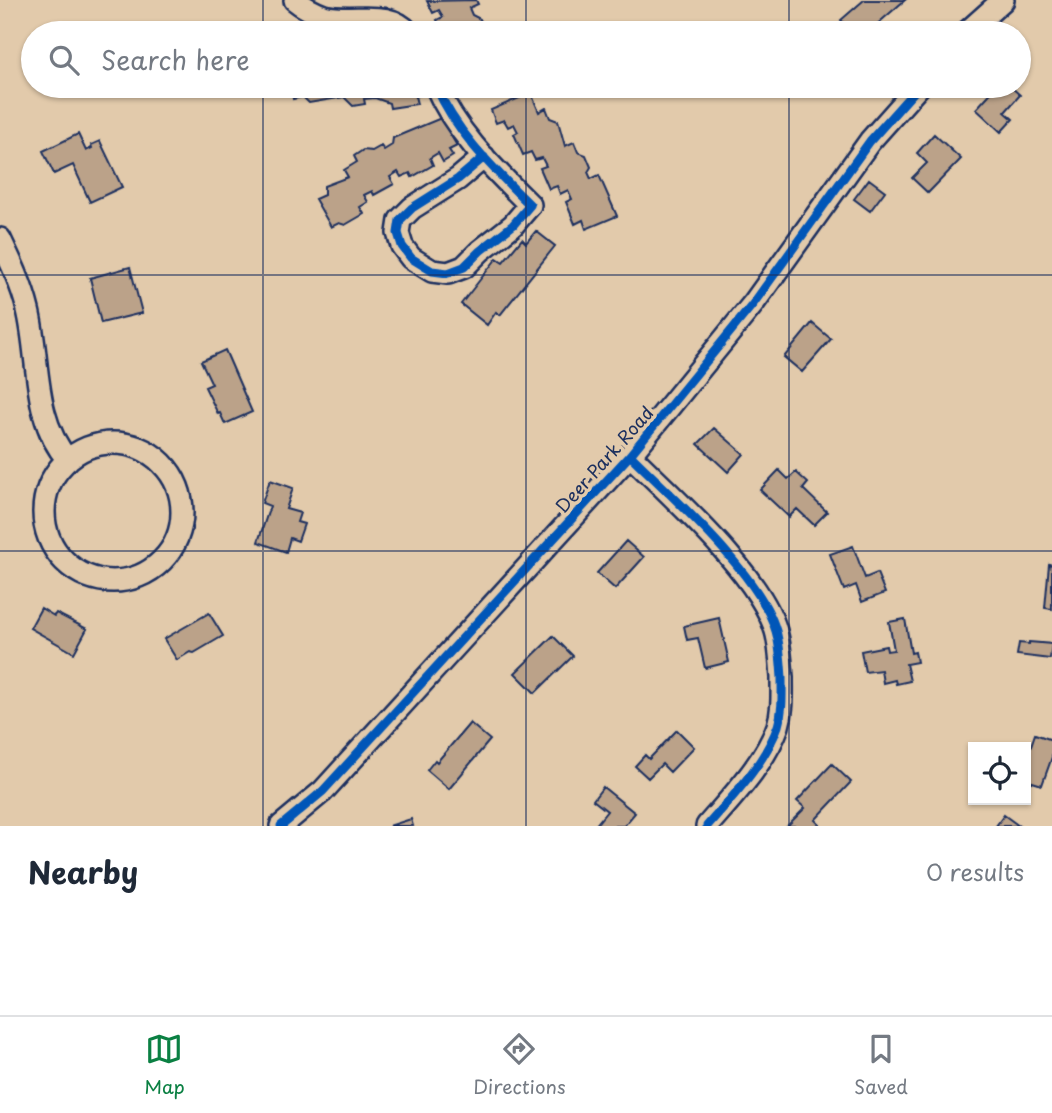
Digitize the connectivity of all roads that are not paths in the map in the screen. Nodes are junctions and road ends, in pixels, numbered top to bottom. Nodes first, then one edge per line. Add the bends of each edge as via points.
1 (295, 0) edge
2 (1003, 0) edge
3 (393, 21) edge
4 (980, 21) edge
5 (441, 98) edge
6 (908, 98) edge
7 (484, 157) junction
8 (0, 239) edge
9 (629, 456) junction
10 (68, 460) junction
11 (303, 819) edge
12 (281, 826) edge
13 (707, 826) edge

1 - 3 street via 324,16
2 - 4 street
5 - 7 street
6 - 9 street, Deer Park Road via 870,141 753,304
7 - 7 street via 530,205 464,267 448,274 432,271 402,246 400,220
8 - 10 street via 28,311 49,426 55,445
9 - 11 street, Deer Park Road via 323,791
9 - 13 street via 746,577 776,631 782,705 777,727 758,764
10 - 10 street via 102,444 121,444 156,458 169,472 180,497 181,525 162,561 144,574 122,581 79,573 62,559 50,541 45,497
11 - 12 street, Deer Park Road

